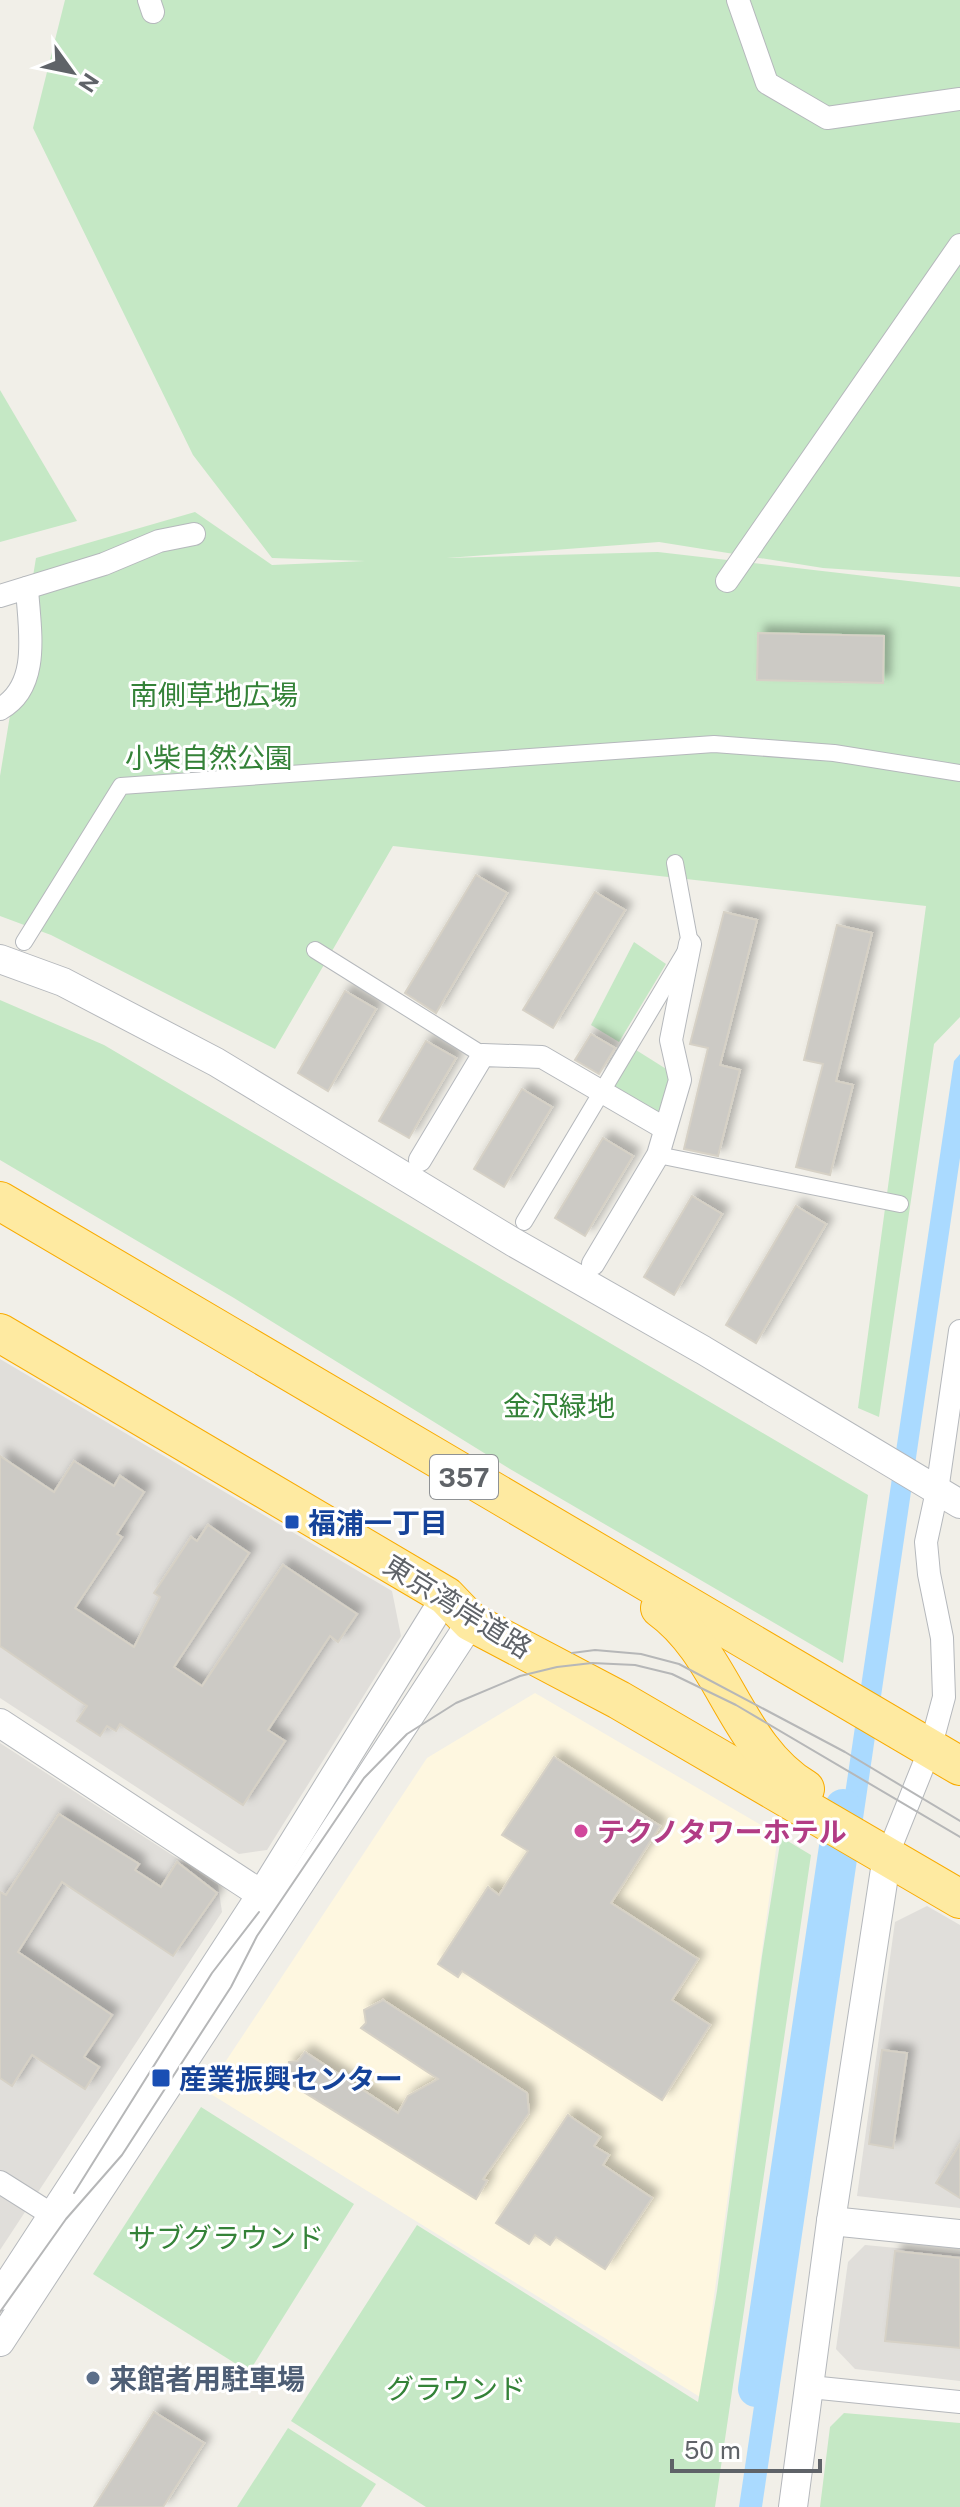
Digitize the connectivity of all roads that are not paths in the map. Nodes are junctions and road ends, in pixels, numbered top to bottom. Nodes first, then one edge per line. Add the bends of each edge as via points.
1 (738, 0) edge
2 (960, 99) edge
3 (960, 245) edge
4 (194, 534) dead end
5 (727, 581) dead end
6 (27, 588) junction
7 (0, 596) edge
8 (0, 709) edge
9 (960, 773) edge
10 (675, 863) dead end
11 (24, 942) dead end
12 (690, 944) junction
13 (315, 950) dead end
14 (0, 959) edge
15 (483, 1055) junction
16 (600, 1091) junction
17 (664, 1128) junction
18 (658, 1155) junction
19 (420, 1160) dead end
20 (0, 1201) edge
21 (900, 1204) dead end
22 (524, 1222) dead end
23 (593, 1264) dead end
24 (960, 1331) edge
25 (0, 1333) edge
26 (937, 1490) edge
27 (507, 1502) junction
28 (459, 1609) junction
29 (0, 1723) edge
30 (945, 1758) edge
31 (960, 1795) edge
32 (887, 1856) junction
33 (960, 1899) edge
34 (272, 1902) junction
35 (0, 2182) edge
36 (831, 2221) junction
37 (62, 2222) junction
38 (960, 2234) edge
39 (0, 2296) edge
40 (0, 2342) edge
41 (810, 2387) junction
42 (960, 2402) edge
43 (793, 2507) edge

1 - 2 street via 767,83 827,118
3 - 5 street
4 - 6 street via 159,541
6 - 7 street
6 - 8 street via 31,665 9,704
9 - 11 street via 834,753 714,744 121,786
10 - 12 street
12 - 16 street
12 - 17 street via 671,1040 680,1080
13 - 15 street
14 - 26 street via 63,982 216,1062
15 - 16 street via 542,1057
15 - 19 street
16 - 17 street
16 - 22 street
17 - 18 street
18 - 21 street
18 - 23 street
20 - 27 highway, 357
24 - 26 street
25 - 28 highway, 東京湾岸道路 / 357
26 - 30 street via 926,1542 942,1638
27 - 30 highway, 357
27 - 32 highway, 357 via 547,1536 679,1622 772,1761 798,1785 874,1832
28 - 32 highway, 東京湾岸道路 / 357
28 - 34 street
29 - 34 street
30 - 31 highway via 950,1785
30 - 32 street
32 - 33 highway, 東京湾岸道路 / 357
32 - 36 street
34 - 37 street
35 - 37 street
36 - 38 street
36 - 41 street
37 - 39 street
37 - 40 street
41 - 42 street
41 - 43 street

